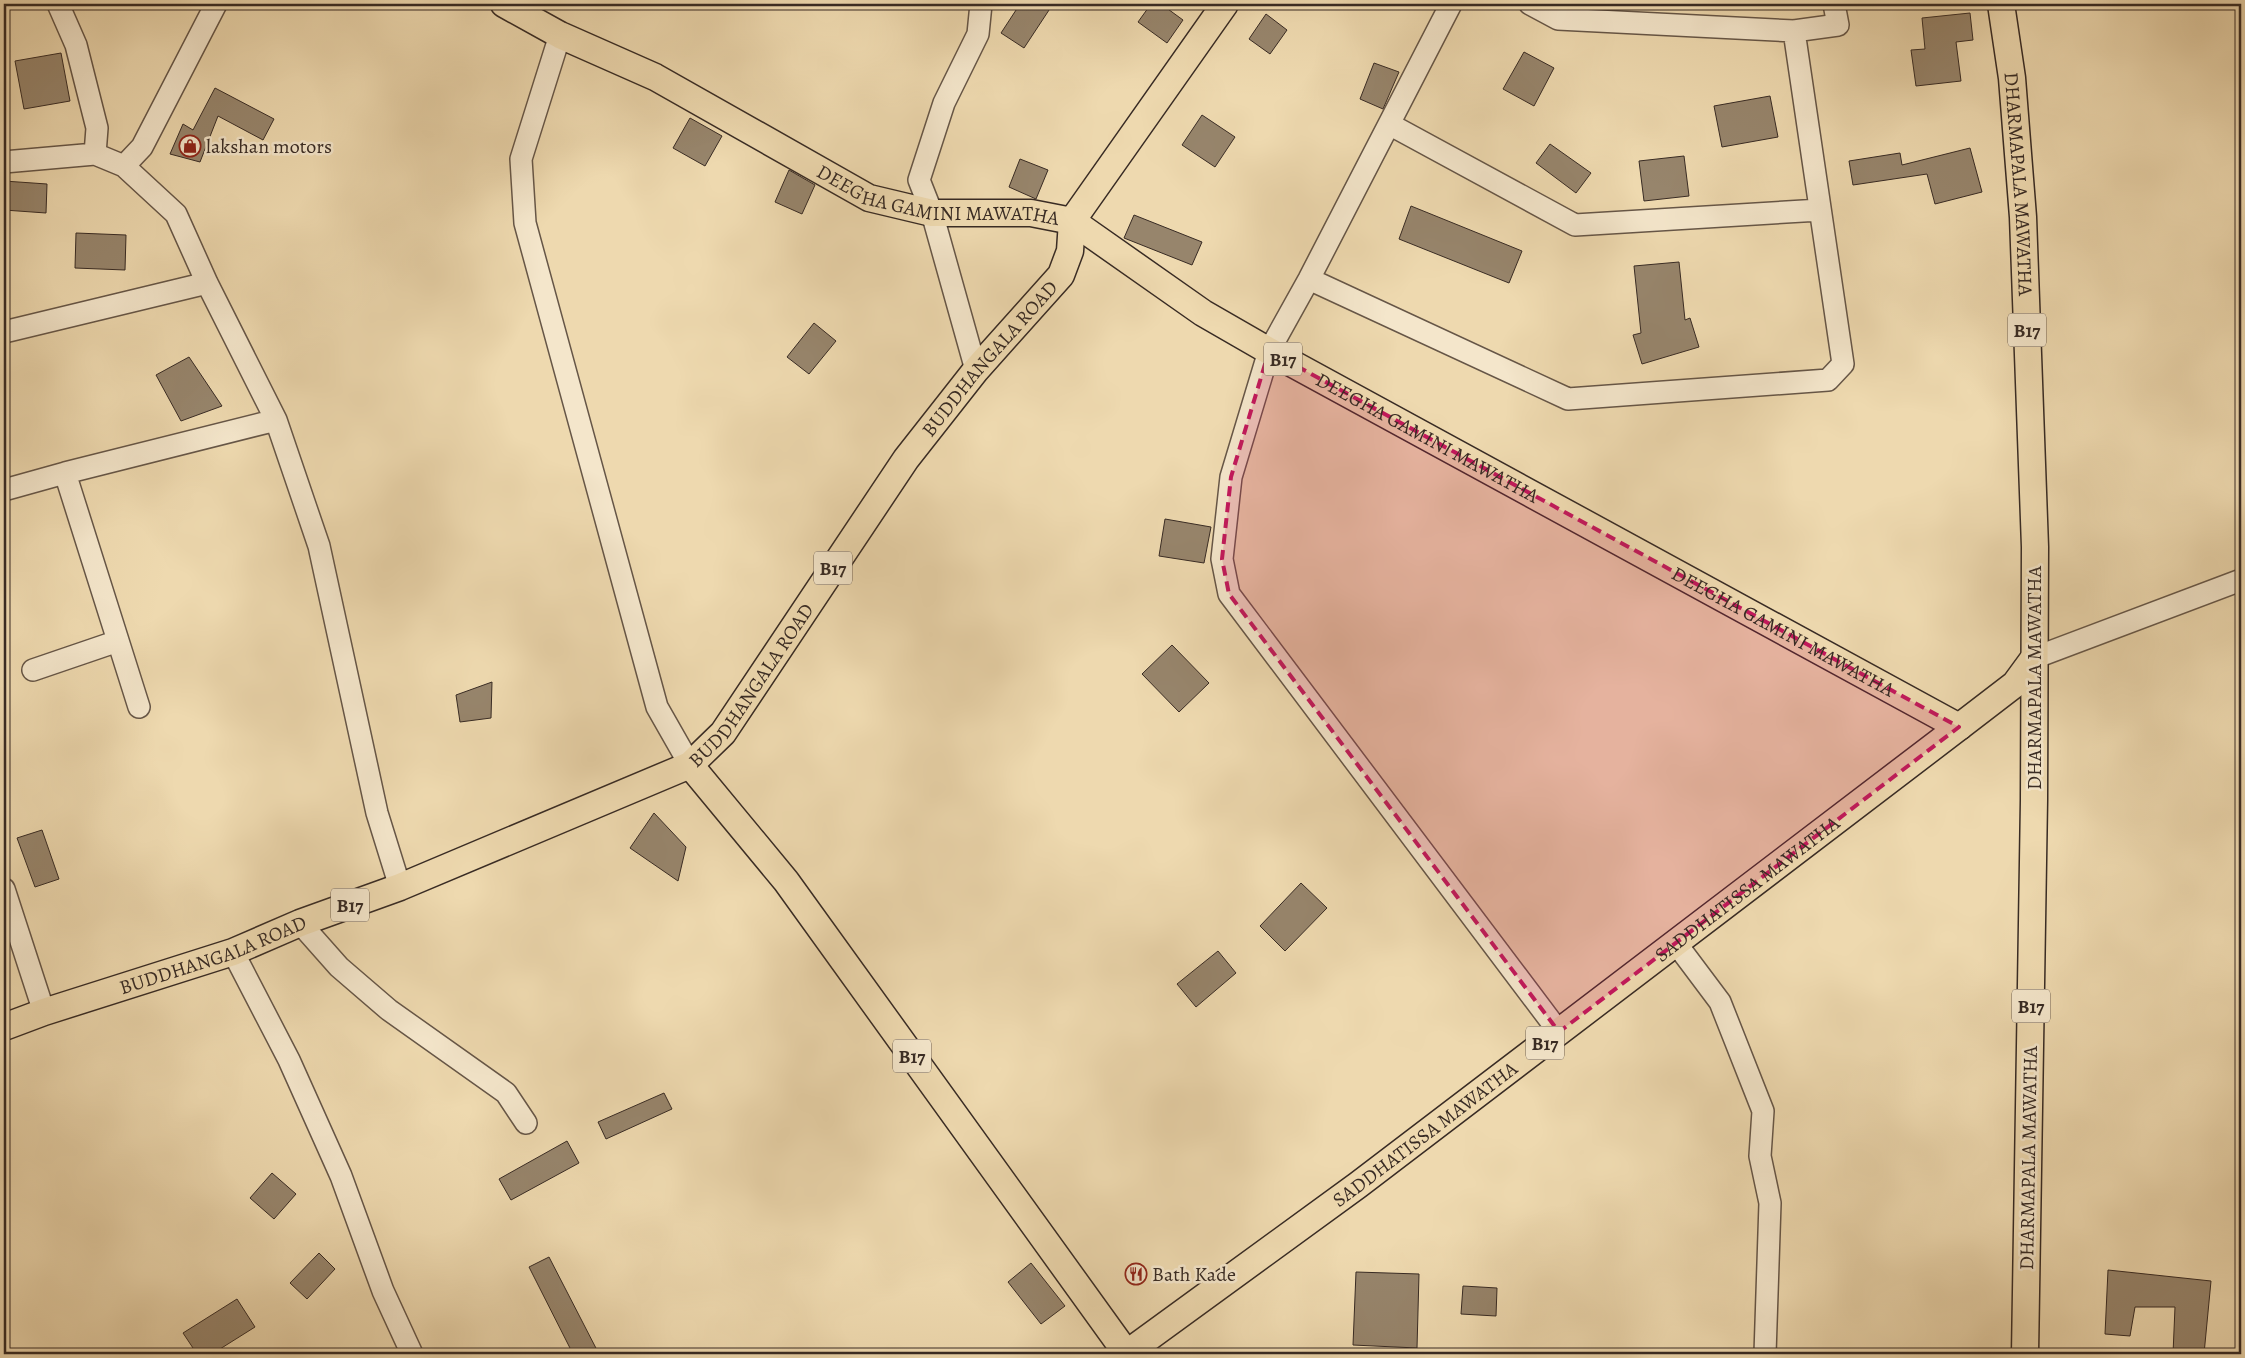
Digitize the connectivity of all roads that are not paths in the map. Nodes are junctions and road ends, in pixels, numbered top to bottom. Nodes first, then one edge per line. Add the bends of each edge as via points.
1 (58, 4) edge
2 (216, 4) edge
3 (504, 4) edge
4 (981, 4) edge
5 (1225, 4) edge
6 (1451, 4) edge
7 (1530, 4) edge
8 (1834, 4) edge
9 (2002, 4) edge
10 (1794, 31) junction
11 (560, 35) junction
12 (1389, 124) junction
13 (95, 154) junction
14 (4, 162) edge
15 (124, 166) junction
16 (1820, 210) junction
17 (932, 213) junction
18 (1072, 222) junction
19 (1309, 279) junction
20 (207, 283) junction
21 (4, 332) edge
22 (1269, 351) junction
23 (976, 370) junction
24 (276, 420) junction
25 (65, 473) junction
26 (4, 490) edge
27 (2241, 580) edge
28 (118, 641) junction
29 (2034, 658) junction
30 (33, 670) dead end
31 (139, 708) dead end
32 (1959, 727) junction
33 (690, 764) junction
34 (400, 887) junction
35 (4, 889) edge
36 (300, 923) junction
37 (1675, 942) junction
38 (233, 952) junction
39 (44, 1012) junction
40 (4, 1027) edge
41 (1559, 1032) junction
42 (526, 1123) dead end
43 (412, 1354) edge
44 (1126, 1354) edge
45 (1131, 1354) edge
46 (1765, 1354) edge
47 (2024, 1354) edge

1 - 13 street via 76,45 97,128
2 - 15 street via 142,147
3 - 11 main road, DEEGHA GAMINI MAWATHA / B17
4 - 17 street via 978,34 944,103 919,180
5 - 18 main road
6 - 12 street
7 - 10 street via 1558,19
8 - 10 street via 1838,24
9 - 29 main road, DHARMAPALA MAWATHA / B17 via 2012,78 2023,217 2035,547
10 - 16 street
11 - 17 main road, DEEGHA GAMINI MAWATHA / B17 via 655,77 869,198
11 - 33 street via 521,159 525,224 657,708
12 - 16 street via 1575,225
12 - 19 street
13 - 14 street
13 - 15 street
15 - 20 street via 176,214
16 - 19 street via 1843,364 1828,380 1568,399
17 - 18 main road, DEEGHA GAMINI MAWATHA / B17 via 1031,213
17 - 23 street
18 - 22 main road, DEEGHA GAMINI MAWATHA / B17 via 1203,313
18 - 23 main road, BUDDHANGALA ROAD / B17 via 1070,251 1061,275
19 - 22 street
20 - 21 street
20 - 24 street
22 - 32 main road, DEEGHA GAMINI MAWATHA / B17
22 - 41 street via 1231,477 1222,559 1229,594
23 - 33 main road, BUDDHANGALA ROAD / B17 via 906,459 723,734
24 - 25 street
24 - 34 street via 319,546 377,813
25 - 26 street
25 - 28 street
27 - 29 street
28 - 30 street
28 - 31 street
29 - 32 main road, B17 via 2015,684
29 - 47 main road, DHARMAPALA MAWATHA / B17
32 - 37 main road, SADDHATISSA MAWATHA / B17
33 - 34 main road, BUDDHANGALA ROAD / B17
33 - 44 main road, B17 via 786,881
34 - 36 main road, BUDDHANGALA ROAD / B17
35 - 39 street
36 - 38 main road, BUDDHANGALA ROAD / B17
36 - 42 street via 339,967 389,1010 506,1093
37 - 41 main road, SADDHATISSA MAWATHA / B17
37 - 46 street via 1720,1002 1762,1110 1760,1156 1770,1203
38 - 39 main road, BUDDHANGALA ROAD / B17
38 - 43 street via 289,1060 341,1176 383,1290
39 - 40 main road, BUDDHANGALA ROAD / B17
41 - 44 main road, SADDHATISSA MAWATHA / B17 via 1358,1185
44 - 45 main road

